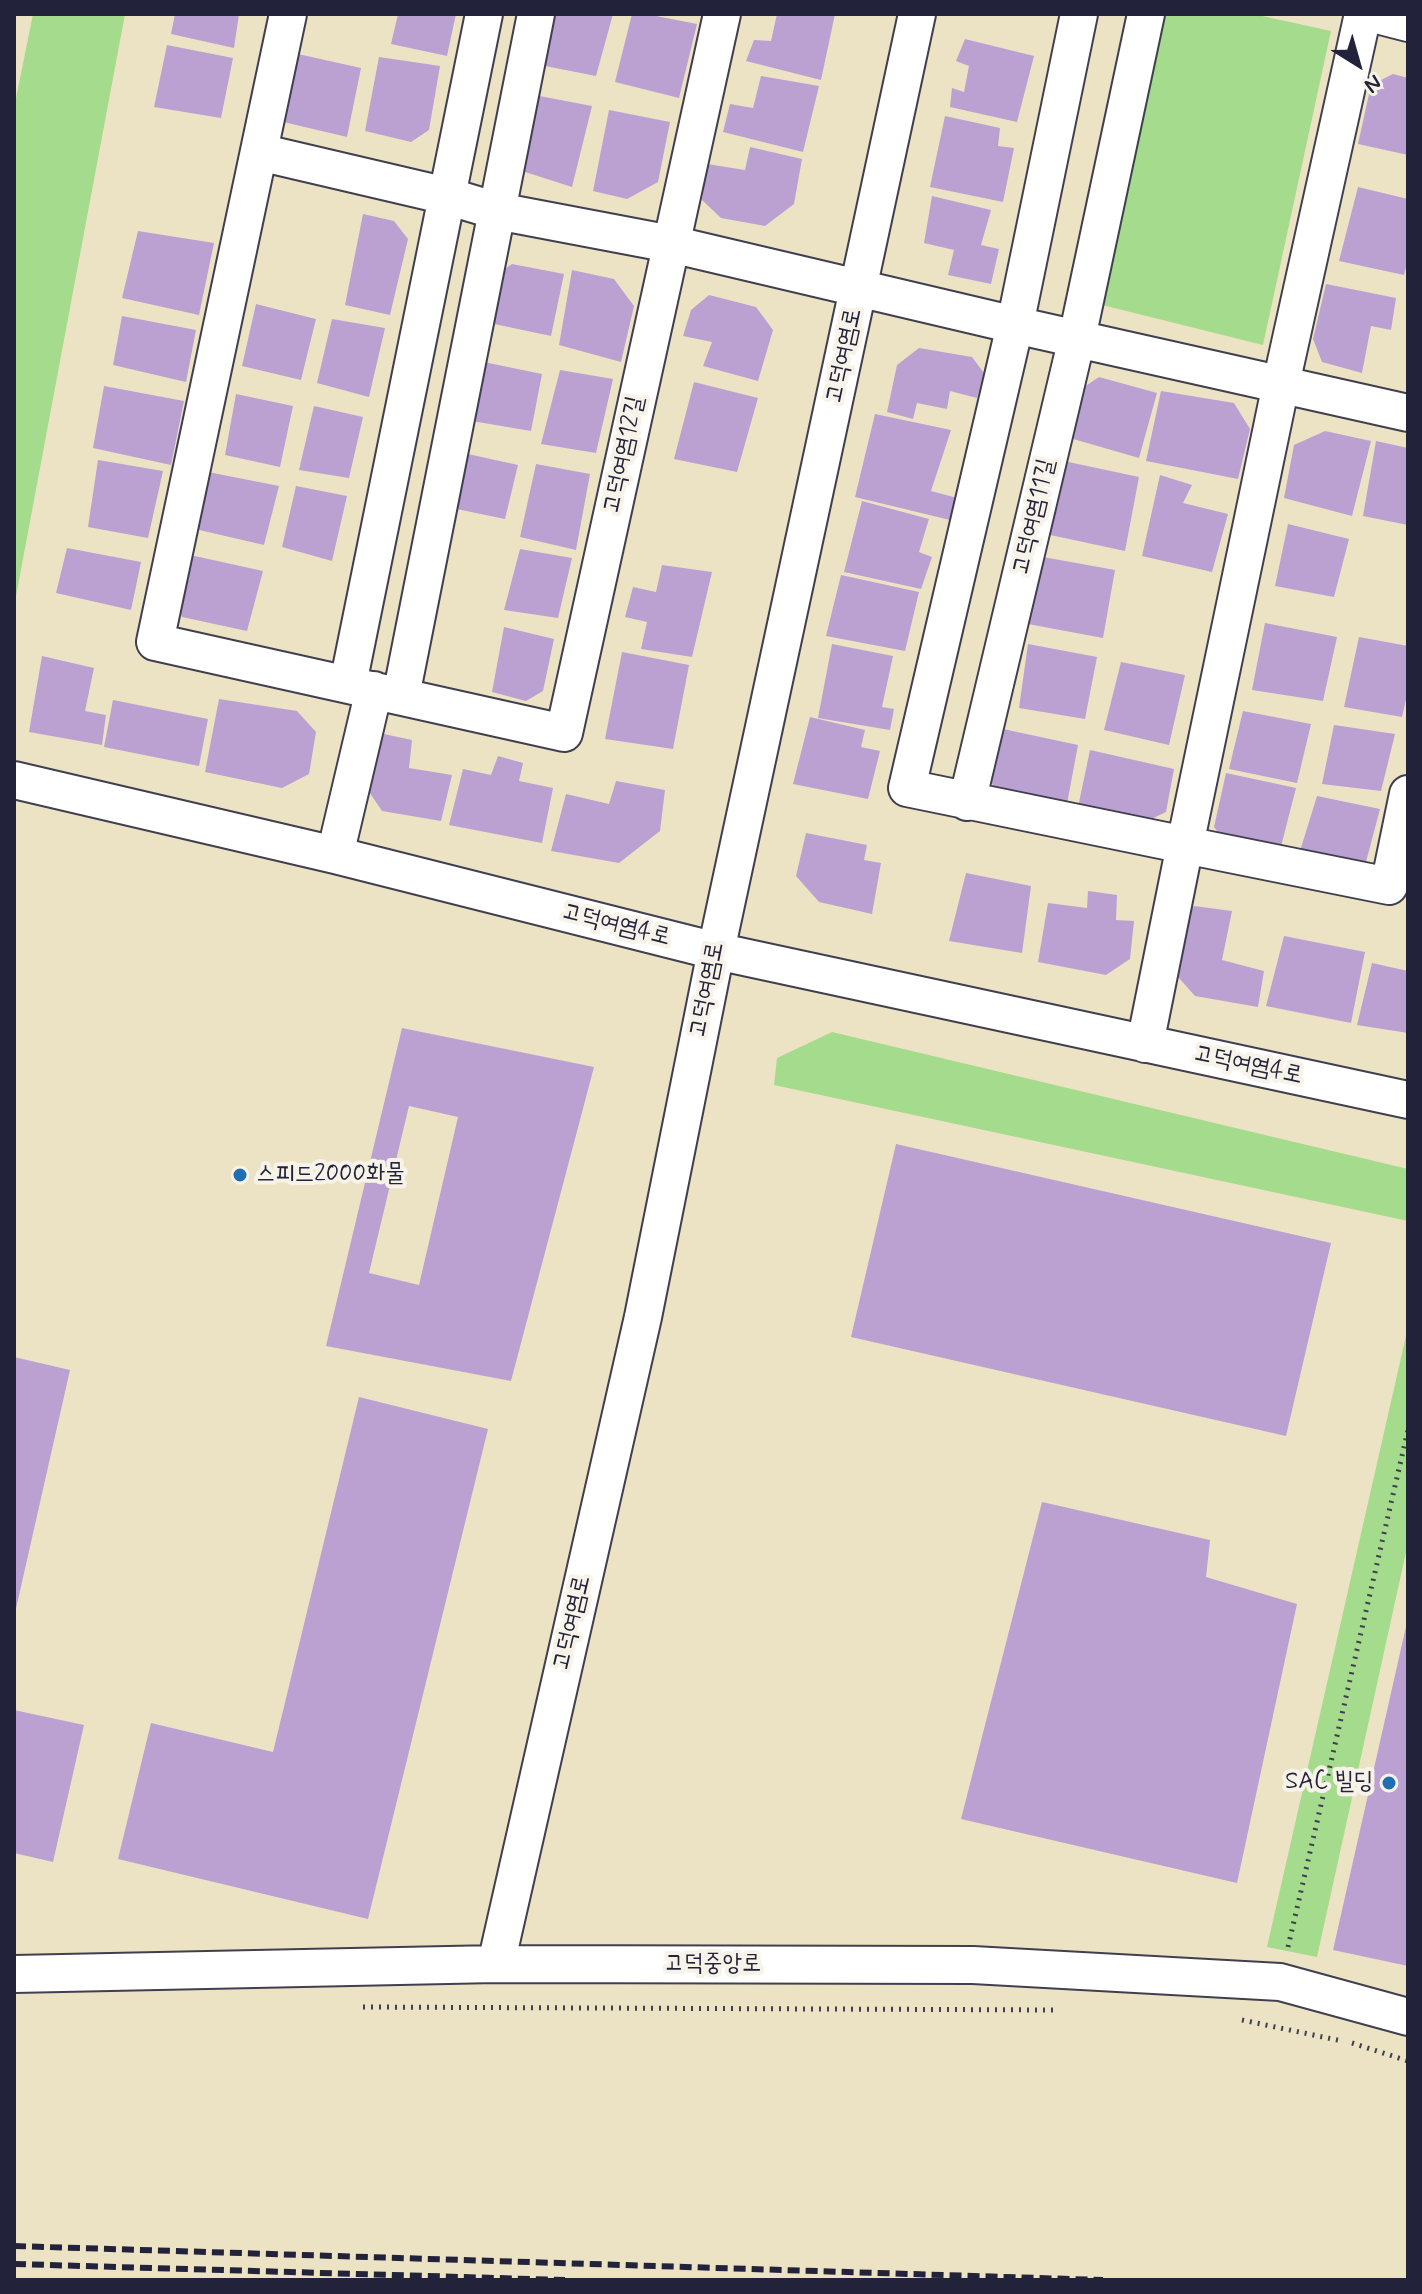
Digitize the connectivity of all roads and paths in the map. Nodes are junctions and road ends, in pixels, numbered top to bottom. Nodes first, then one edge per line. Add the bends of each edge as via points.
1 (288, 14) edge
2 (484, 14) edge
3 (536, 14) edge
4 (722, 14) edge
5 (917, 14) edge
6 (1079, 14) edge
7 (1146, 14) edge
8 (1363, 14) edge
9 (1373, 14) edge
10 (1408, 23) edge
11 (259, 152) junction
12 (447, 196) junction
13 (497, 211) junction
14 (671, 244) junction
15 (860, 287) junction
16 (1015, 325) junction
17 (1077, 338) junction
18 (1281, 384) junction
19 (1408, 413) edge
20 (374, 690) junction
21 (14, 780) edge
22 (1408, 794) edge
23 (967, 802) junction
24 (1185, 845) junction
25 (335, 855) junction
26 (716, 951) junction
27 (1145, 1044) junction
28 (1408, 1100) edge
29 (1408, 1430) edge
30 (496, 1964) junction
31 (14, 1974) edge
32 (1280, 1982) junction
33 (349, 2007) dead end
34 (1065, 2010) dead end
35 (1408, 2017) edge
36 (1235, 2018) dead end
37 (1408, 2061) edge

1 - 11 street, 고덕여염12길
2 - 12 street
3 - 13 street
4 - 14 street, 고덕여염12길
5 - 15 street, 고덕여염로
6 - 16 street
7 - 17 street, 고덕여염11길
8 - 18 street
9 - 10 street
11 - 12 street
11 - 20 street, 고덕여염12길 via 155,642
12 - 13 street
12 - 20 street
13 - 14 street
13 - 20 street
14 - 15 street
14 - 20 street, 고덕여염12길 via 564,733
15 - 16 street
15 - 26 street, 고덕여염로
16 - 17 street
16 - 23 street via 907,788
17 - 18 street
17 - 23 street, 고덕여염11길
18 - 19 street
18 - 24 street
20 - 25 street
21 - 25 street, 고덕여염4로
22 - 24 street via 1389,886
23 - 24 street
24 - 27 street
25 - 26 street, 고덕여염4로
26 - 27 street, 고덕여염4로
26 - 30 street, 고덕여염로 via 643,1317
27 - 28 street, 고덕여염4로
29 - 32 path
30 - 31 street, 고덕중앙로
30 - 32 street, 고덕중앙로 via 973,1965
32 - 35 street, 고덕중앙로
33 - 34 path
36 - 37 path via 1345,2041

